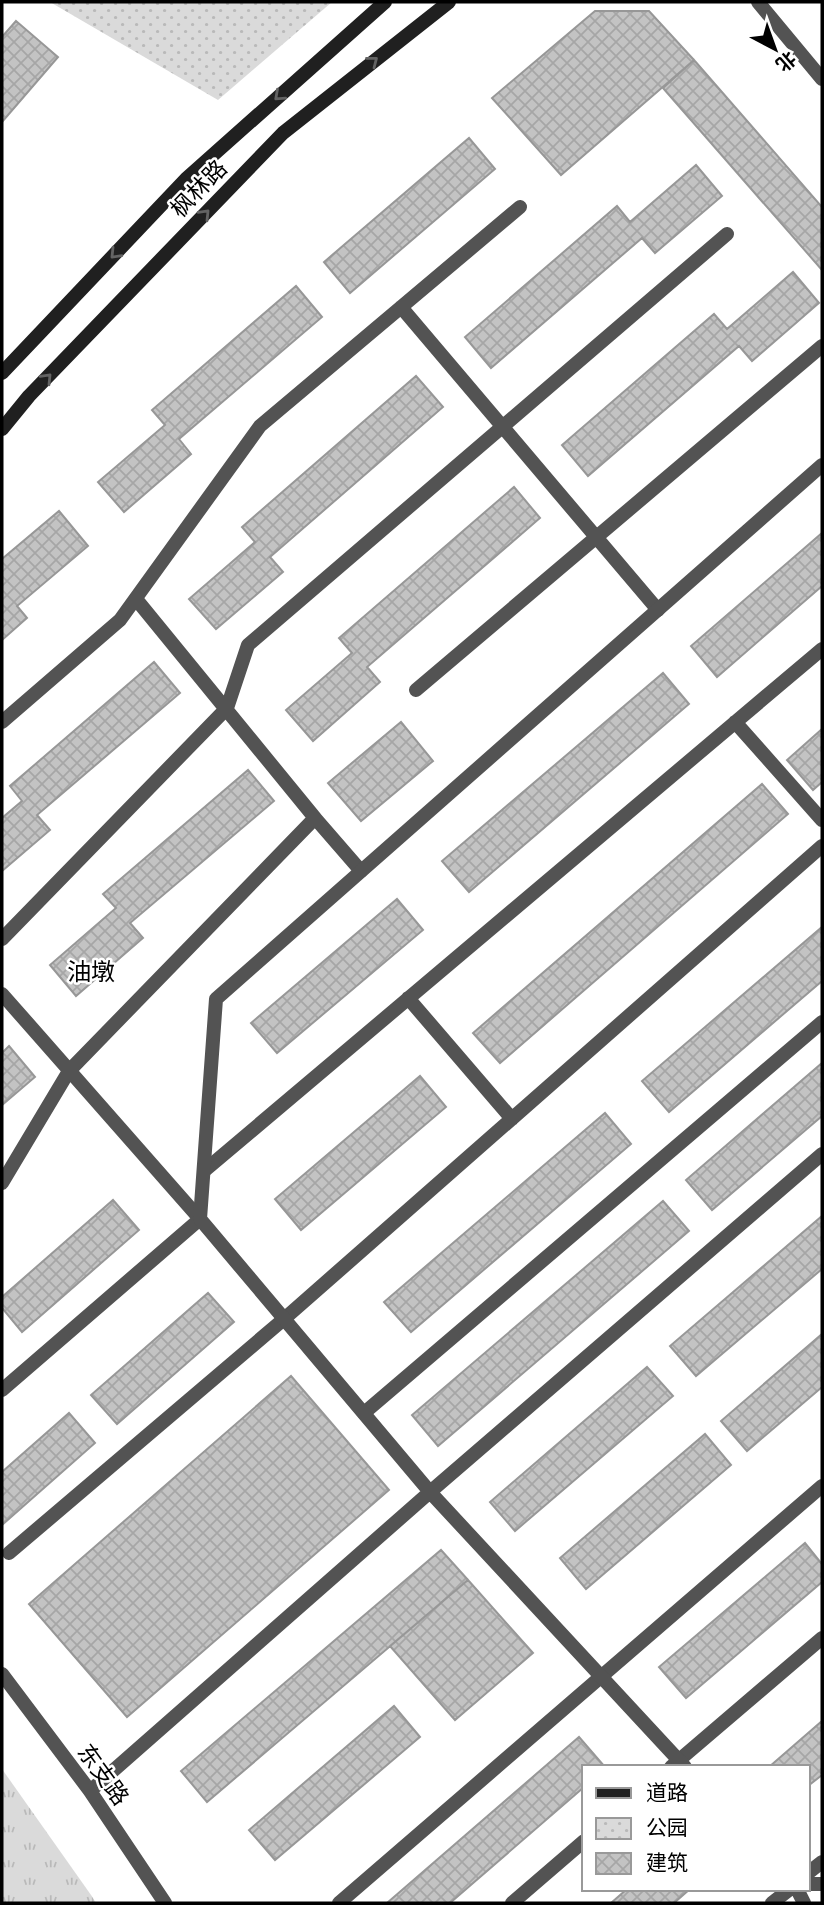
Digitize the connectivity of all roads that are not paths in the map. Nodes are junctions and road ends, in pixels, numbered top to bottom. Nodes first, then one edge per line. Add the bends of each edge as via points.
1 (385, 2) edge
2 (449, 2) edge
3 (758, 2) edge
4 (822, 79) edge
5 (520, 207) dead end
6 (727, 234) dead end
7 (401, 307) junction
8 (822, 346) edge
9 (2, 373) edge
10 (503, 427) junction
11 (2, 429) edge
12 (822, 466) edge
13 (597, 537) junction
14 (136, 599) junction
15 (658, 610) junction
16 (822, 649) edge
17 (416, 691) dead end
18 (227, 708) junction
19 (2, 722) edge
20 (735, 722) junction
21 (315, 818) junction
22 (822, 820) edge
23 (822, 846) edge
24 (361, 871) junction
25 (2, 939) edge
26 (2, 994) edge
27 (408, 998) junction
28 (822, 1022) edge
29 (69, 1071) junction
30 (512, 1119) junction
31 (822, 1154) edge
32 (204, 1171) junction
33 (2, 1183) edge
34 (200, 1219) junction
35 (284, 1320) junction
36 (2, 1391) edge
37 (364, 1413) junction
38 (822, 1486) edge
39 (430, 1492) junction
40 (9, 1553) dead end
41 (822, 1638) edge
42 (2, 1674) edge
43 (600, 1676) junction
44 (678, 1765) edge
45 (90, 1791) junction
46 (582, 1843) edge
47 (787, 1891) edge
48 (165, 1903) edge
49 (338, 1903) edge
50 (512, 1903) edge
51 (772, 1903) edge

1 -> 9 main road, 枫林路 via 186,179
11 -> 2 main road, 枫林路 via 282,133
3 - 4 street
5 - 7 street
6 - 10 street
7 - 10 street
7 - 14 street via 260,426
8 - 13 street
10 - 13 street
10 - 18 street via 248,645
12 - 15 street
13 - 15 street
13 - 17 street
14 - 18 street
14 - 19 street via 120,621
15 - 24 street
16 - 20 street
18 - 21 street
18 - 25 street
20 - 22 street
20 - 27 street
21 - 24 street
21 - 29 street
23 - 30 street
24 - 32 street via 216,999
26 - 29 street
27 - 30 street
27 - 32 street
28 - 37 street
29 - 33 street
29 - 34 street
30 - 35 street
31 - 39 street
32 - 34 street
34 - 35 street
34 - 36 street
35 - 37 street
35 - 40 street
37 - 39 street
38 - 43 street
39 - 43 street
39 - 45 street
41 - 44 street
42 - 45 street, 东支路
43 - 44 street
43 - 49 street
45 - 48 street, 东支路
46 - 50 street
47 - 51 street

